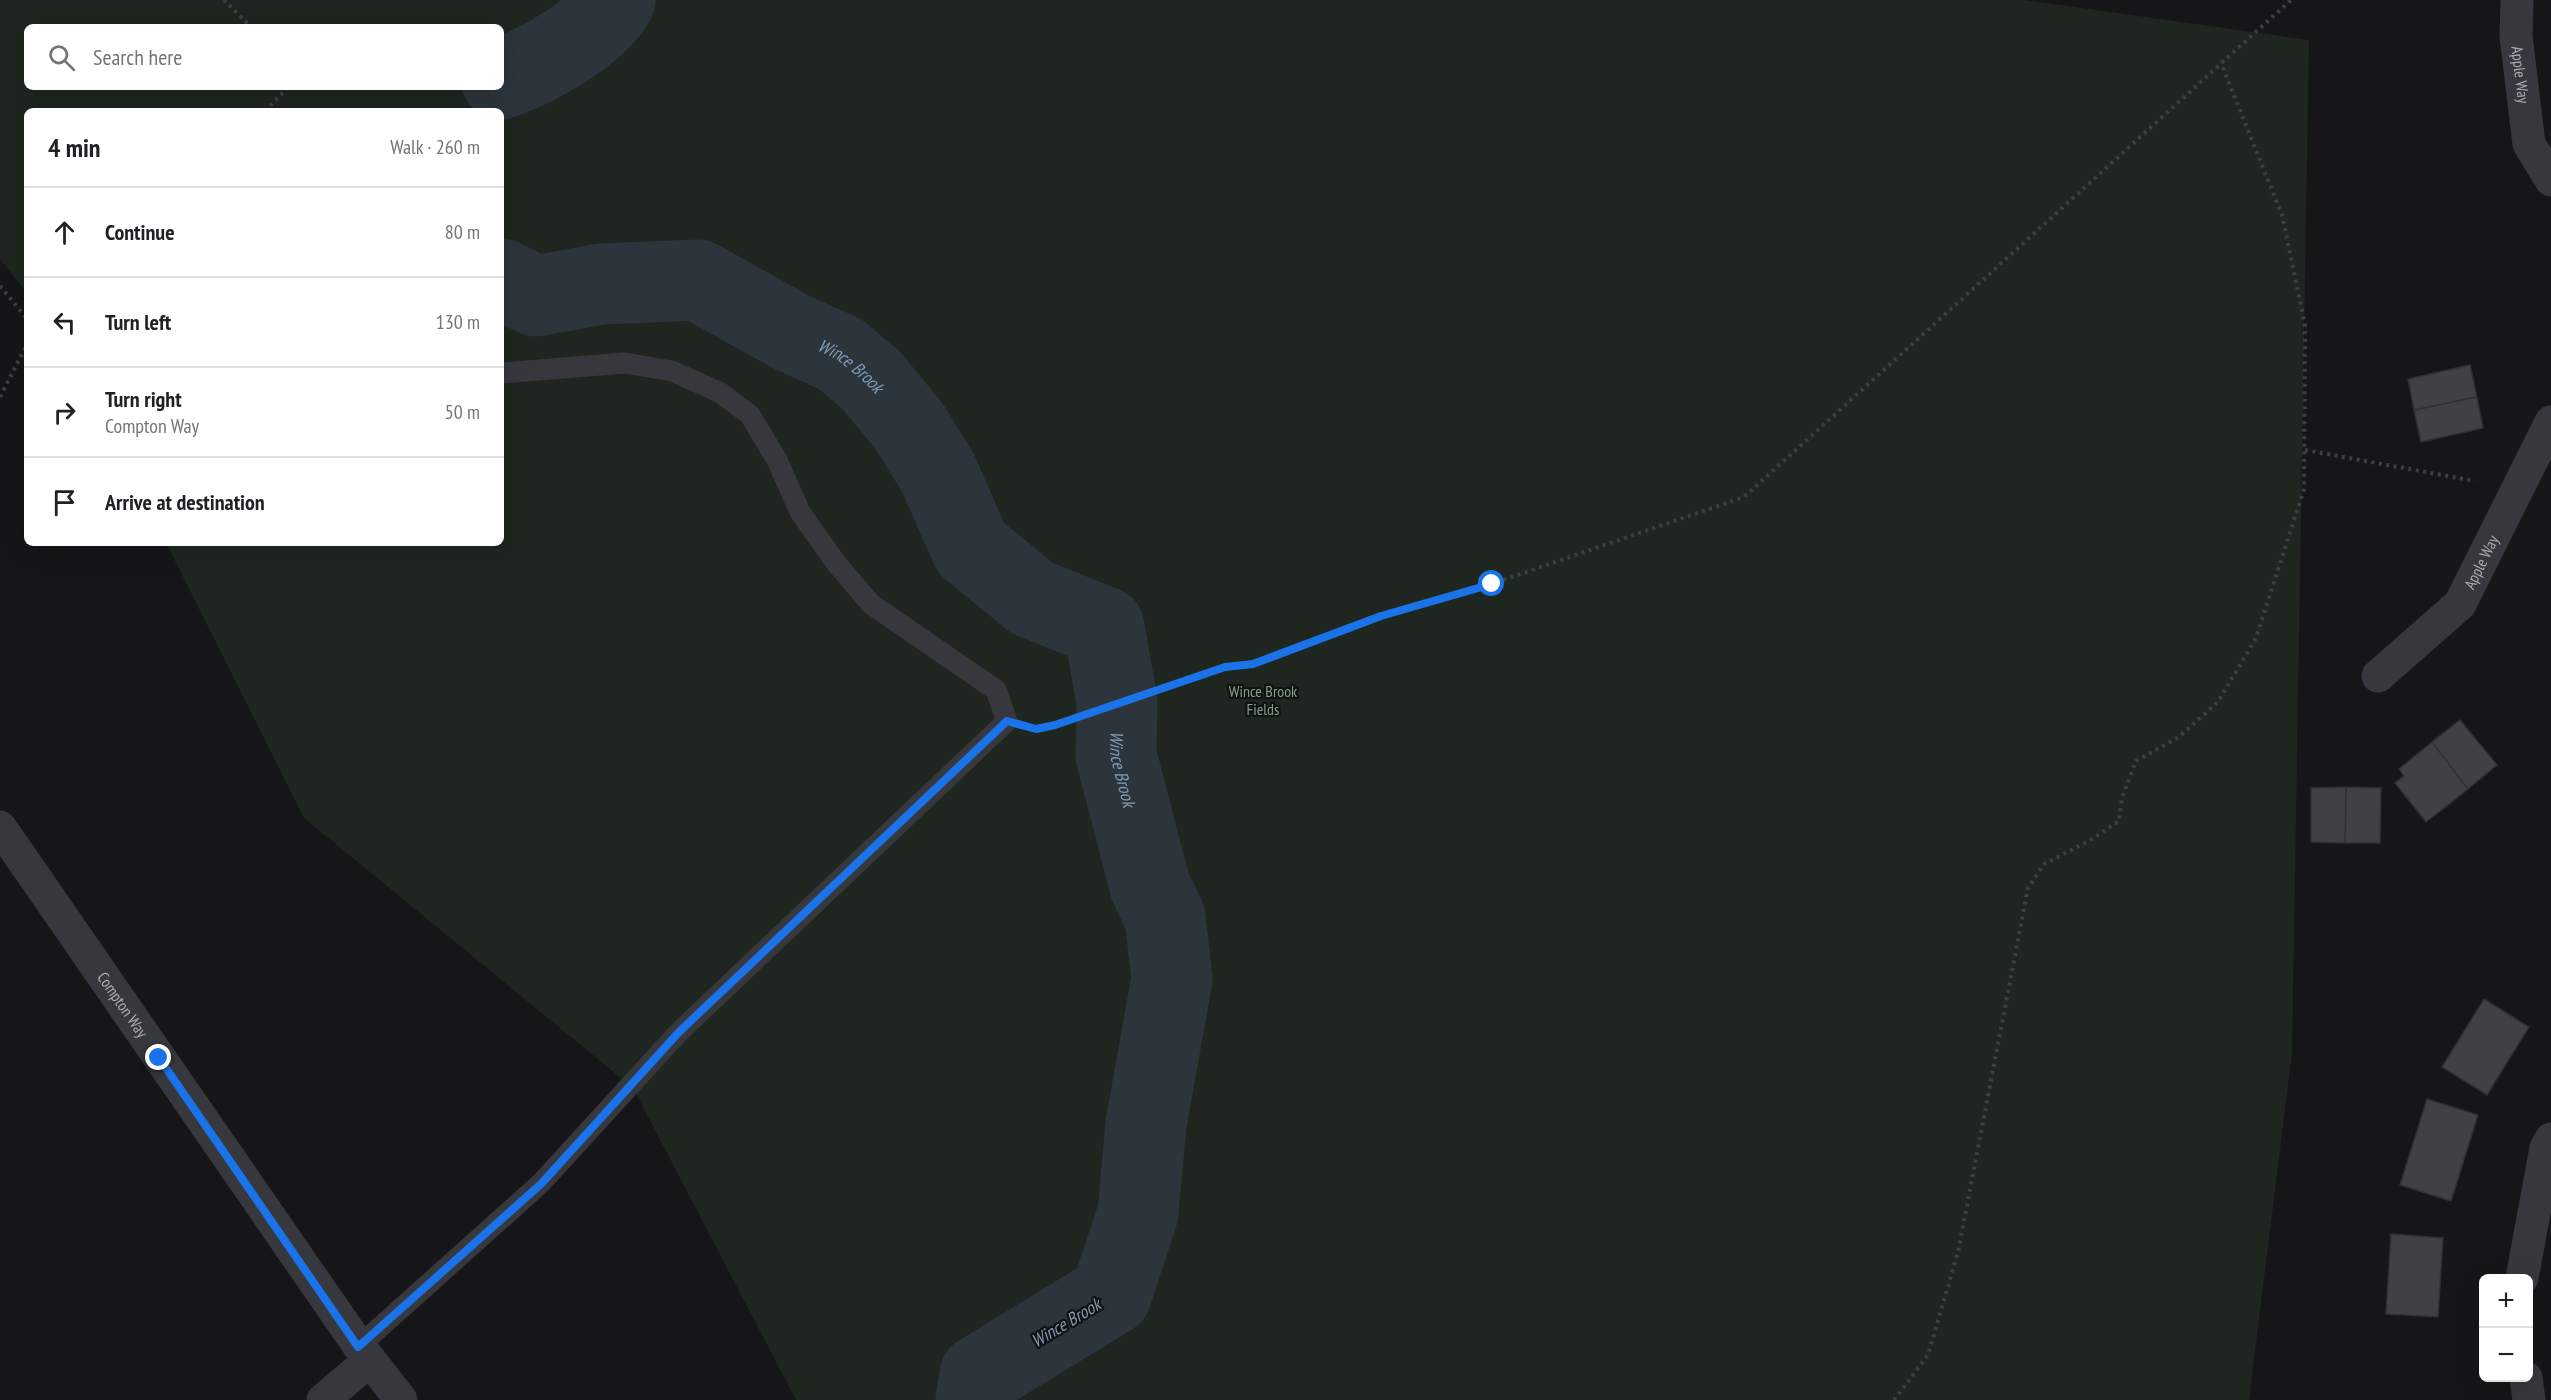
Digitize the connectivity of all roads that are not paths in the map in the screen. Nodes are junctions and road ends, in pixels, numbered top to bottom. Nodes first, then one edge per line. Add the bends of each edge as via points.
1 (2517, 0) edge
2 (2551, 180) edge
3 (504, 373) edge
4 (2551, 422) edge
5 (2378, 676) dead end
6 (0, 827) edge
7 (2551, 1139) edge
8 (2523, 1274) edge
9 (364, 1354) junction
10 (2527, 1382) edge
11 (324, 1400) edge
12 (401, 1400) edge
13 (2529, 1400) edge

1 - 2 street, Apple Way via 2516,36 2529,144
3 - 9 lane via 625,363 672,371 721,393 750,415 777,460 800,512 864,596 996,690 1007,721 679,1032 541,1184
4 - 5 street, Apple Way via 2460,604
6 - 9 street, Compton Way
7 - 8 street via 2546,1148
9 - 11 street
9 - 12 street, Compton Way
10 - 13 street

